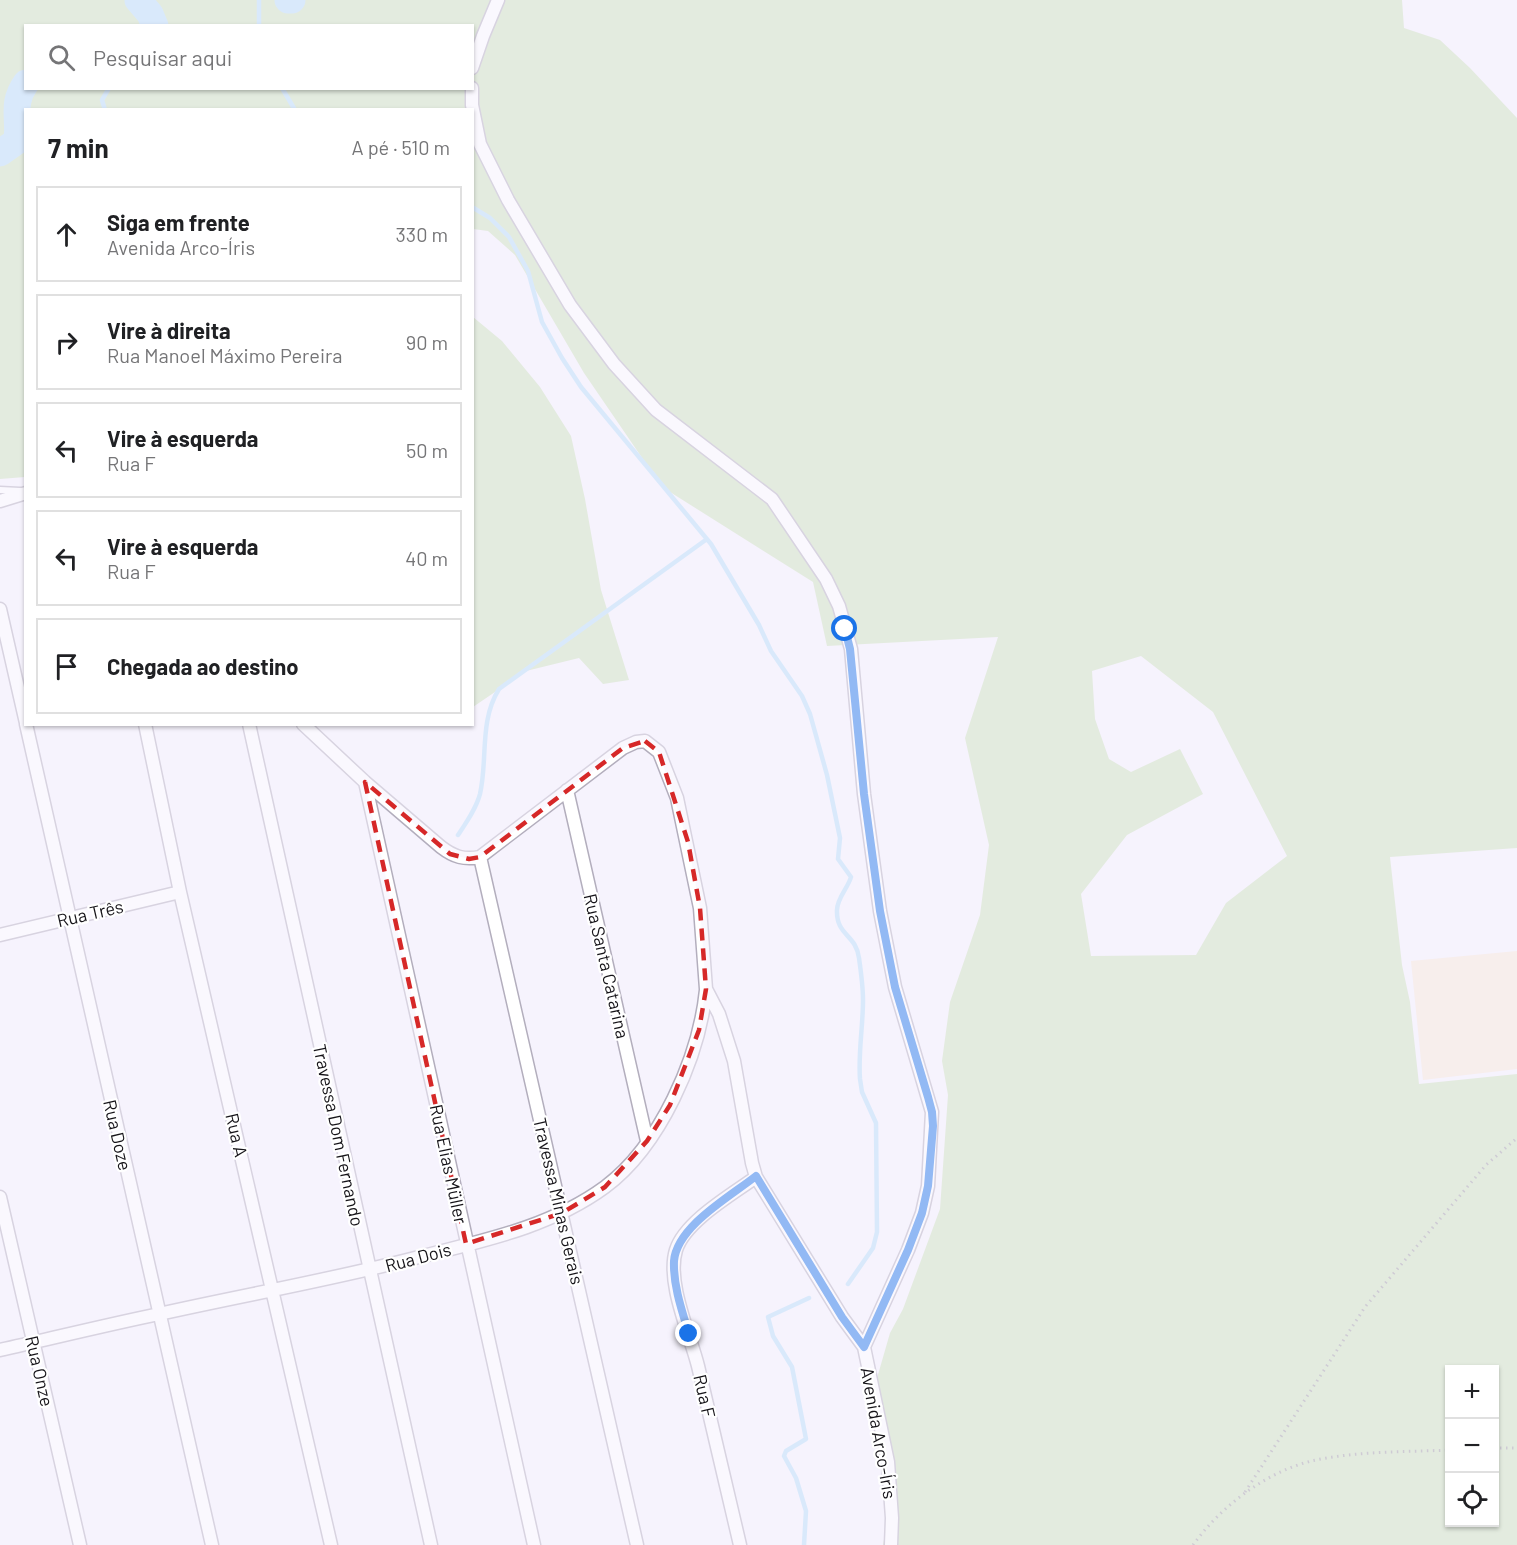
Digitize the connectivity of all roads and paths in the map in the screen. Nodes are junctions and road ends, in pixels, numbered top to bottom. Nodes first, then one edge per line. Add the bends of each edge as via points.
1 (498, 0) edge
2 (474, 62) edge
3 (472, 90) edge
4 (473, 108) edge
5 (474, 115) edge
6 (0, 490) edge
7 (24, 492) edge
8 (24, 493) edge
9 (0, 501) edge
10 (0, 609) edge
11 (24, 715) edge
12 (26, 726) edge
13 (145, 726) edge
14 (249, 726) edge
15 (305, 726) edge
16 (365, 782) junction
17 (567, 790) junction
18 (480, 857) junction
19 (180, 892) junction
20 (69, 918) junction
21 (0, 935) edge
22 (706, 989) junction
23 (1517, 1138) edge
24 (647, 1142) junction
25 (756, 1176) junction
26 (0, 1197) edge
27 (562, 1213) junction
28 (466, 1244) junction
29 (369, 1269) junction
30 (274, 1291) junction
31 (159, 1314) junction
32 (33, 1343) junction
33 (864, 1347) junction
34 (0, 1350) edge
35 (1499, 1448) edge
36 (1517, 1448) edge
37 (1445, 1450) edge
38 (1245, 1492) junction
39 (80, 1545) edge
40 (212, 1545) edge
41 (331, 1545) edge
42 (431, 1545) edge
43 (534, 1545) edge
44 (637, 1545) edge
45 (740, 1545) edge
46 (891, 1545) edge
47 (1193, 1545) edge

1 - 2 street
3 - 4 street, Avenida Arco-Íris
5 - 33 street, Avenida Arco-Íris via 480,144 508,200 570,304 614,364 656,410 772,499 826,579 839,606 850,649 880,911 895,987 932,1112 928,1186 922,1213
6 - 7 lane
8 - 9 street
10 - 11 street, Rua Doze
12 - 20 street, Rua Doze
13 - 19 street, Rua A
14 - 29 street, Travessa Dom Fernando
15 - 16 street
16 - 18 street via 450,854 469,859
16 - 28 street, Rua Elias Müller
17 - 18 street
17 - 22 street via 636,742 645,741 659,752 677,798 688,842 700,908
17 - 24 street, Rua Santa Catarina
18 - 27 street, Travessa Minas Gerais
19 - 20 street, Rua Três
19 - 30 street, Rua A
20 - 21 street, Rua Três
20 - 31 street, Rua Doze
22 - 24 street, Rua Dois via 699,1030 688,1061 670,1105
22 - 25 street via 719,1014 734,1061
23 - 38 path via 1486,1165 1365,1307
24 - 27 street, Rua Dois via 624,1171
25 - 33 street
25 - 45 street, Rua F via 698,1220 681,1239 674,1261 675,1282
26 - 32 street, Rua Onze
27 - 28 street, Rua Dois via 510,1233
27 - 44 street, Travessa Minas Gerais
28 - 29 street, Rua Dois
28 - 43 street, Rua Elias Müller
29 - 30 street, Rua Dois
29 - 42 street, Travessa Dom Fernando
30 - 31 street, Rua Dois
30 - 41 street, Rua A
31 - 32 street, Rua Dois
31 - 40 street, Rua Doze
32 - 34 street, Rua Dois
32 - 39 street, Rua Onze
33 - 46 street, Avenida Arco-Íris via 888,1462
35 - 36 path
37 - 38 path via 1351,1454 1313,1460
38 - 47 path via 1219,1514

